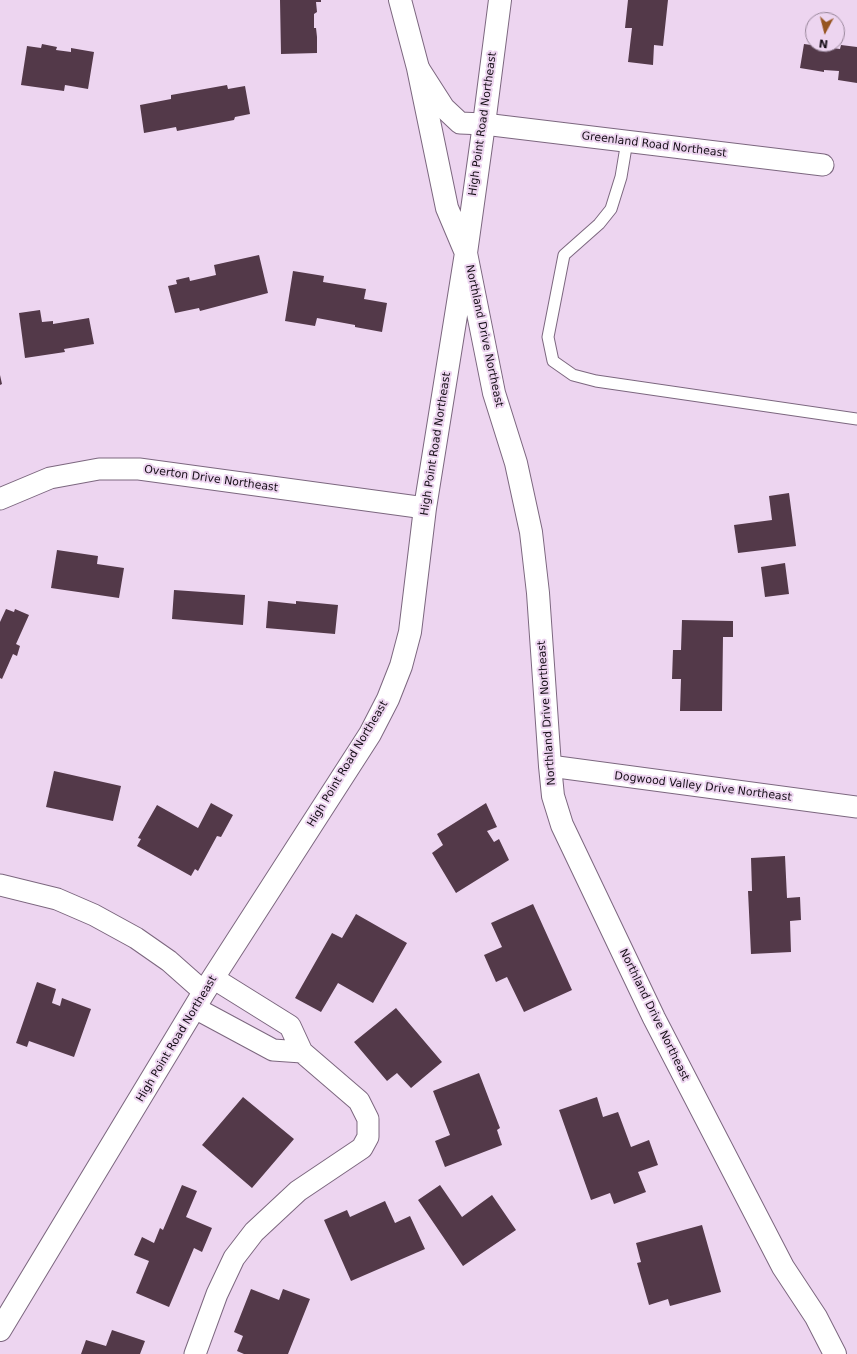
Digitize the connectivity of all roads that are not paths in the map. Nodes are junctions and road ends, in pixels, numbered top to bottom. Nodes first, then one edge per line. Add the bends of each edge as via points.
1 (400, 0) edge
2 (500, 0) edge
3 (418, 68) junction
4 (484, 124) junction
5 (627, 141) junction
6 (823, 165) dead end
7 (466, 253) junction
8 (857, 419) edge
9 (0, 499) edge
10 (425, 508) junction
11 (550, 766) junction
12 (857, 807) edge
13 (0, 885) edge
14 (204, 993) junction
15 (302, 1052) junction
16 (6, 1308) edge
17 (0, 1330) edge
18 (195, 1354) edge
19 (834, 1354) edge

1 - 3 street, Northland Drive Northeast
2 - 4 street, High Point Road Northeast
3 - 4 street, Northland Drive Northeast via 444,108 460,123
3 - 7 street, Northland Drive Northeast via 446,208
4 - 5 street, Greenland Road Northeast
4 - 7 street, High Point Road Northeast
5 - 6 street, Greenland Road Northeast
5 - 8 lane via 621,177 611,209 599,224 564,255 548,337 553,361 573,375 596,381
7 - 10 street, High Point Road Northeast
7 - 11 street, Northland Drive Northeast via 494,393 516,463 531,532 538,593
9 - 10 street, Overton Drive Northeast via 50,478 99,469 139,469
10 - 14 street, High Point Road Northeast via 410,632 401,666 388,699 365,740
11 - 12 street, Dogwood Valley Drive Northeast
11 - 19 street, Northland Drive Northeast via 553,796 562,825 651,1012 783,1268 816,1317
13 - 14 street via 57,900 94,915 164,957
14 - 15 street via 273,1050
14 - 15 street via 290,1026
14 - 16 street, High Point Road Northeast
15 - 18 street via 359,1101 368,1119 368,1137 362,1148 298,1191 254,1232 234,1258 217,1294
16 - 17 street, High Point Road Northeast

